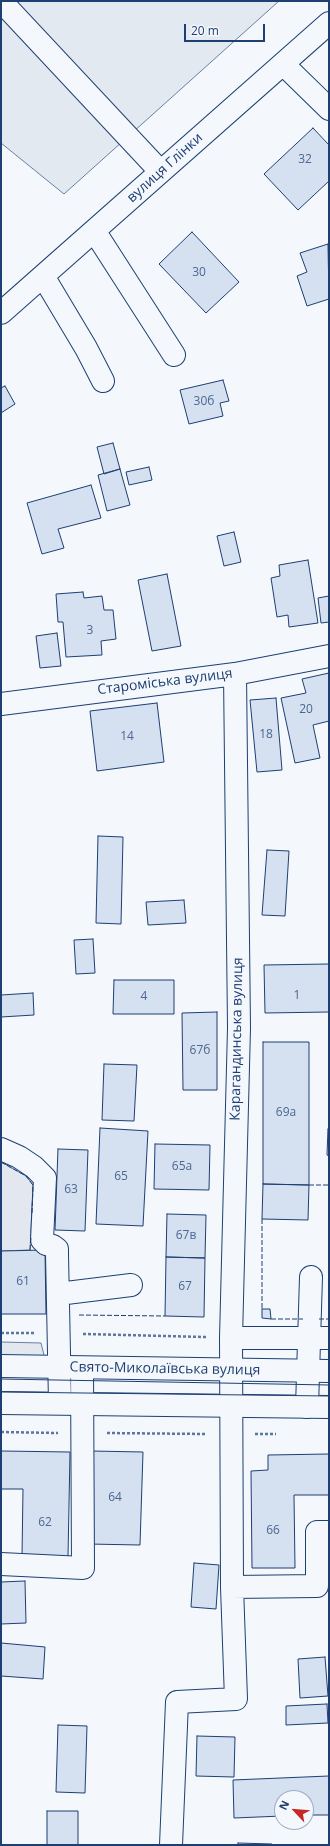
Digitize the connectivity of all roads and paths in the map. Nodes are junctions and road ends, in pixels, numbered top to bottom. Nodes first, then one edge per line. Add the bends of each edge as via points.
1 (1, 1) edge
2 (329, 23) edge
3 (283, 64) junction
4 (329, 109) edge
5 (160, 171) junction
6 (94, 232) junction
7 (43, 276) junction
8 (1, 313) edge
9 (174, 355) dead end
10 (103, 381) dead end
11 (329, 656) edge
12 (235, 674) junction
13 (1, 704) edge
14 (1, 1149) edge
15 (311, 1277) dead end
16 (131, 1285) dead end
17 (58, 1294) junction
18 (1, 1333) edge
19 (59, 1333) junction
20 (231, 1338) junction
21 (319, 1338) edge
22 (1, 1366) edge
23 (60, 1367) junction
24 (82, 1368) junction
25 (231, 1370) junction
26 (318, 1371) edge
27 (1, 1403) edge
28 (60, 1403) junction
29 (82, 1404) junction
30 (231, 1405) junction
31 (307, 1407) junction
32 (329, 1408) edge
33 (1, 1432) edge
34 (82, 1433) junction
35 (232, 1434) junction
36 (277, 1434) dead end
37 (329, 1532) edge
38 (1, 1564) edge
39 (232, 1587) junction
40 (171, 1845) edge

1 - 5 street
2 - 3 street, вулиця Глінки
3 - 4 street
3 - 5 street, вулиця Глінки
5 - 6 street, вулиця Глінки
6 - 7 street, вулиця Глінки
6 - 9 street
7 - 8 street, вулиця Глінки
7 - 10 street
11 - 12 street, Староміська вулиця
12 - 13 street, Староміська вулиця
12 - 20 street, Карагандинська вулиця via 239,1028
14 - 17 street via 19,1157 45,1178 42,1240 57,1249
15 - 21 street
16 - 17 street
17 - 19 street
18 - 19 path
19 - 20 path
19 - 23 street
20 - 21 street
20 - 25 street, Карагандинська вулиця
21 - 26 street
22 - 23 street, Свято-Миколаївська вулиця
23 - 24 street, Свято-Миколаївська вулиця
23 - 28 street
24 - 25 street, Свято-Миколаївська вулиця
24 - 29 street
25 - 26 street, Свято-Миколаївська вулиця
25 - 30 street, Карагандинська вулиця
26 - 31 street
27 - 28 street
28 - 29 street
29 - 30 street
29 - 34 street
30 - 31 street
30 - 35 street, Карагандинська вулиця
31 - 32 street
33 - 34 path
34 - 35 path
34 - 38 street via 83,1568
35 - 36 path
35 - 39 street, Карагандинська вулиця
37 - 39 street via 317,1532 317,1586
39 - 40 street, Карагандинська вулиця via 236,1699 177,1702

